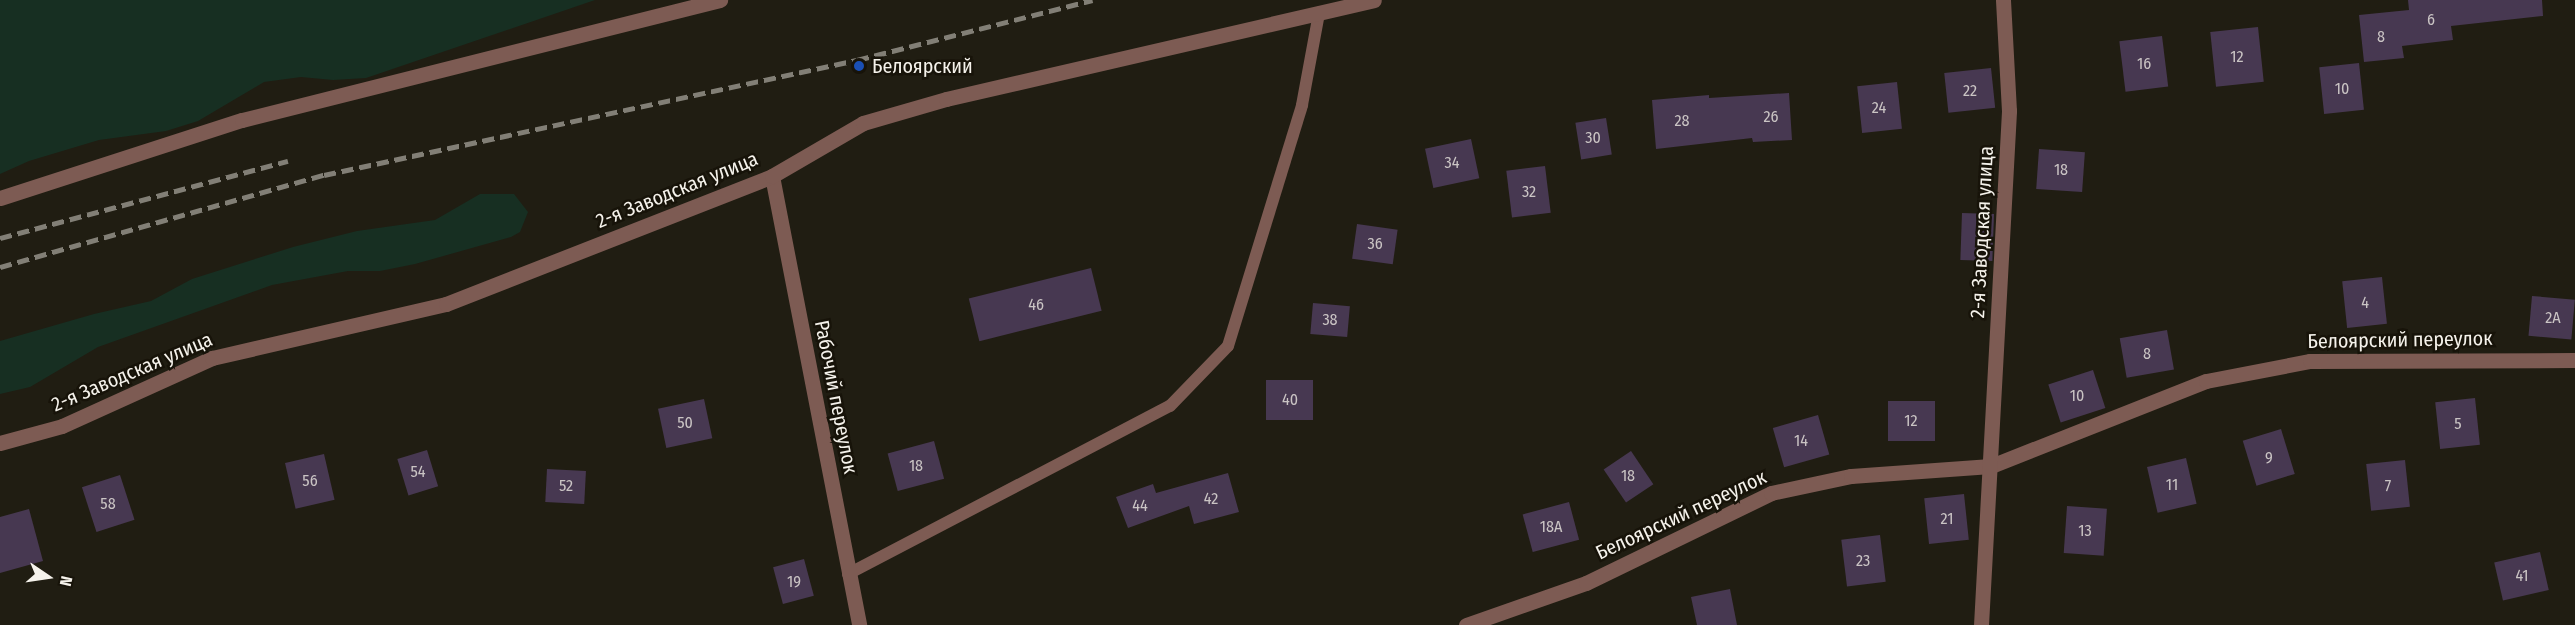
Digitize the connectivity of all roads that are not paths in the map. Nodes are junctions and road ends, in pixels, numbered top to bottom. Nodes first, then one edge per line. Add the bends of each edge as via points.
1 (720, 0) edge
2 (1374, 0) edge
3 (2003, 0) edge
4 (1319, 14) junction
5 (772, 176) junction
6 (0, 198) edge
7 (2575, 360) edge
8 (0, 443) edge
9 (1991, 466) junction
10 (848, 574) junction
11 (859, 625) edge
12 (1466, 625) edge
13 (1981, 625) edge

1 - 6 street via 242,120
2 - 4 street, 2-я Заводская улица
3 - 9 street, 2-я Заводская улица via 2009,111
4 - 5 street, 2-я Заводская улица via 946,99 873,120
4 - 10 lane via 1302,105 1228,346 1170,406
5 - 8 street, 2-я Заводская улица via 446,304 212,358 62,426
5 - 10 street, Рабочий переулок
7 - 9 street, Белоярский переулок via 2298,363 2206,381
9 - 12 street, Белоярский переулок via 1851,476 1771,493 1586,583
9 - 13 street
10 - 11 street, Рабочий переулок

